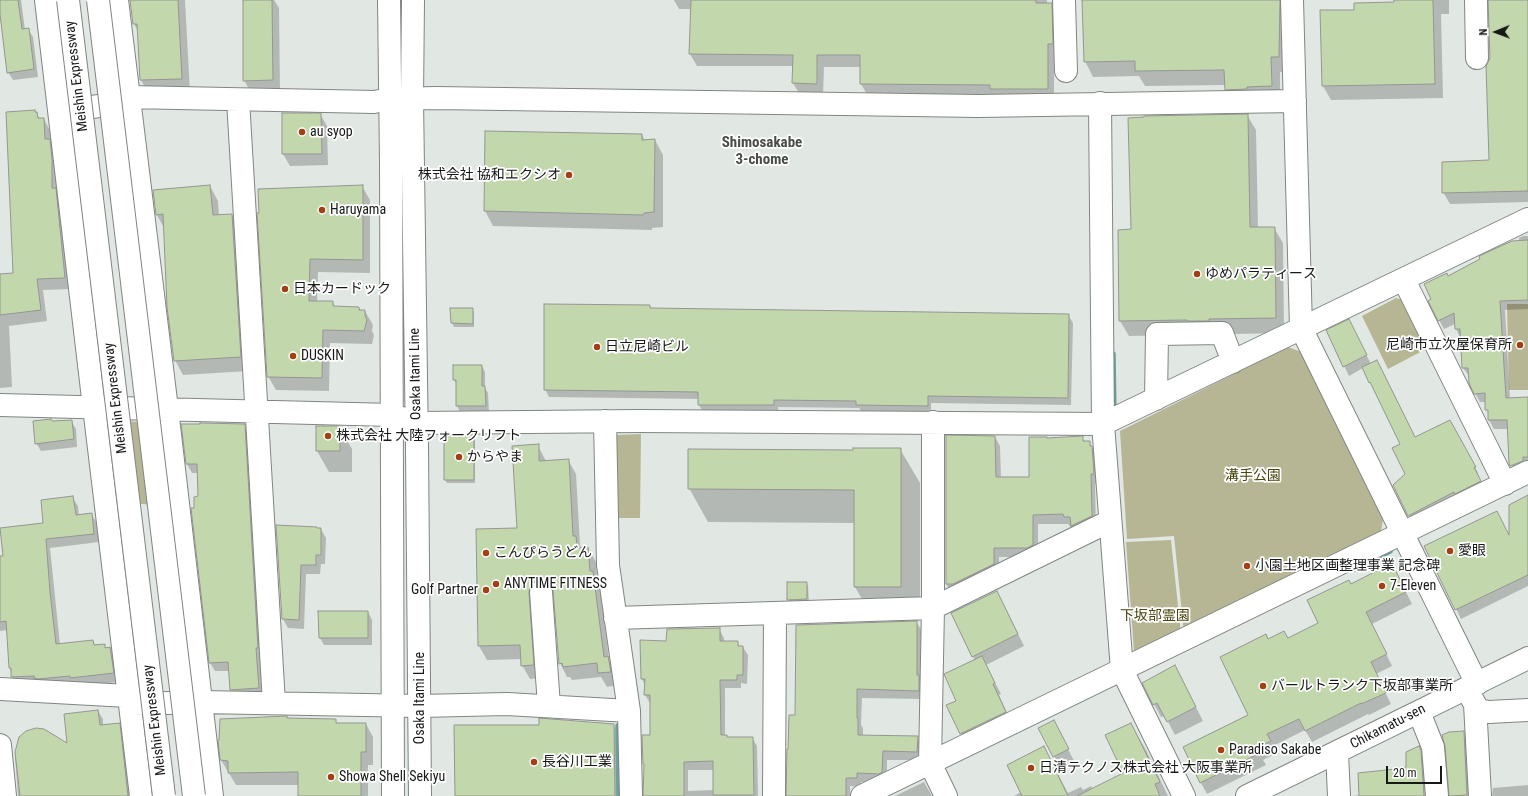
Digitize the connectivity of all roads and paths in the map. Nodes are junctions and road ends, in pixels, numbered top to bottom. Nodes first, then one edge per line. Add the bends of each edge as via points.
1 (46, 0) edge
2 (68, 0) edge
3 (98, 0) edge
4 (117, 0) edge
5 (389, 0) edge
6 (413, 0) edge
7 (1064, 0) edge
8 (1292, 0) edge
9 (1476, 0) edge
10 (1477, 58) dead end
11 (1066, 71) dead end
12 (390, 99) junction
13 (412, 99) junction
14 (129, 100) junction
15 (238, 100) junction
16 (1294, 101) junction
17 (1100, 103) junction
18 (60, 111) junction
19 (1528, 220) edge
20 (1404, 280) junction
21 (1301, 329) junction
22 (1233, 362) junction
23 (1156, 399) junction
24 (0, 405) edge
25 (94, 407) junction
26 (167, 409) junction
27 (256, 412) junction
28 (392, 415) junction
29 (604, 421) junction
30 (933, 422) junction
31 (417, 423) junction
32 (1103, 424) junction
33 (1528, 472) edge
34 (1505, 484) junction
35 (1110, 521) junction
36 (1402, 534) junction
37 (541, 592) dead end
38 (933, 608) junction
39 (775, 613) junction
40 (615, 618) junction
41 (1528, 658) edge
42 (1122, 670) junction
43 (0, 690) edge
44 (1473, 692) junction
45 (129, 700) junction
46 (201, 702) junction
47 (274, 703) junction
48 (393, 705) junction
49 (420, 706) junction
50 (549, 706) junction
51 (1528, 710) edge
52 (628, 711) junction
53 (1419, 712) junction
54 (0, 745) edge
55 (1337, 753) junction
56 (930, 763) junction
57 (5, 796) edge
58 (141, 796) edge
59 (164, 796) edge
60 (194, 796) edge
61 (212, 796) edge
62 (393, 796) edge
63 (420, 796) edge
64 (631, 796) edge
65 (774, 796) edge
66 (862, 796) edge
67 (946, 796) edge
68 (1184, 796) edge
69 (1247, 796) edge
70 (1338, 796) edge
71 (1437, 796) edge
72 (1480, 796) edge

1 - 18 main road
2 - 59 main road, Meishin Expressway, bridge
3 - 60 main road, Meishin Expressway, bridge
4 - 14 main road
5 - 12 main road, Osaka Itami Line
6 - 13 main road, Osaka Itami Line
7 - 11 main road
8 - 16 main road
9 - 10 main road
12 - 13 main road
12 - 15 main road via 374,102
12 - 28 main road, Osaka Itami Line
13 - 17 main road via 978,106
13 - 31 main road, Osaka Itami Line
14 - 15 main road
14 - 18 main road
14 - 26 main road
15 - 27 main road
16 - 17 main road
16 - 21 main road
17 - 32 main road
18 - 25 main road
19 - 20 main road
20 - 21 main road
20 - 34 main road
21 - 22 main road
21 - 36 main road
22 - 23 main road
22 - 23 main road via 1222,333 1157,334
23 - 32 main road
24 - 25 main road
25 - 26 main road
25 - 45 main road
26 - 27 main road
26 - 46 main road
27 - 28 main road
27 - 47 main road
28 - 31 main road
28 - 48 main road, Osaka Itami Line
29 - 30 main road
29 - 31 main road
29 - 40 main road via 608,565
30 - 32 main road
30 - 38 main road
31 - 49 main road, Osaka Itami Line
32 - 35 main road
33 - 34 main road
34 - 36 main road
35 - 38 main road
35 - 42 main road
36 - 42 main road
36 - 44 main road
37 - 50 main road
38 - 39 main road
38 - 56 main road
39 - 40 main road
39 - 65 main road
40 - 52 main road
41 - 44 main road, Chikamatu-sen
42 - 56 main road
42 - 68 main road
43 - 45 main road
44 - 51 main road via 1478,710
44 - 53 main road, Chikamatu-sen
44 - 72 main road
45 - 46 main road
45 - 58 main road
46 - 47 main road
46 - 61 main road
47 - 48 main road
48 - 49 main road
48 - 62 main road, Osaka Itami Line
49 - 50 main road
49 - 63 main road, Osaka Itami Line
50 - 52 main road
52 - 64 main road
53 - 55 main road, Chikamatu-sen
53 - 71 main road via 1433,747
54 - 57 main road
55 - 69 main road, Chikamatu-sen
55 - 70 main road
56 - 66 main road
56 - 67 main road

